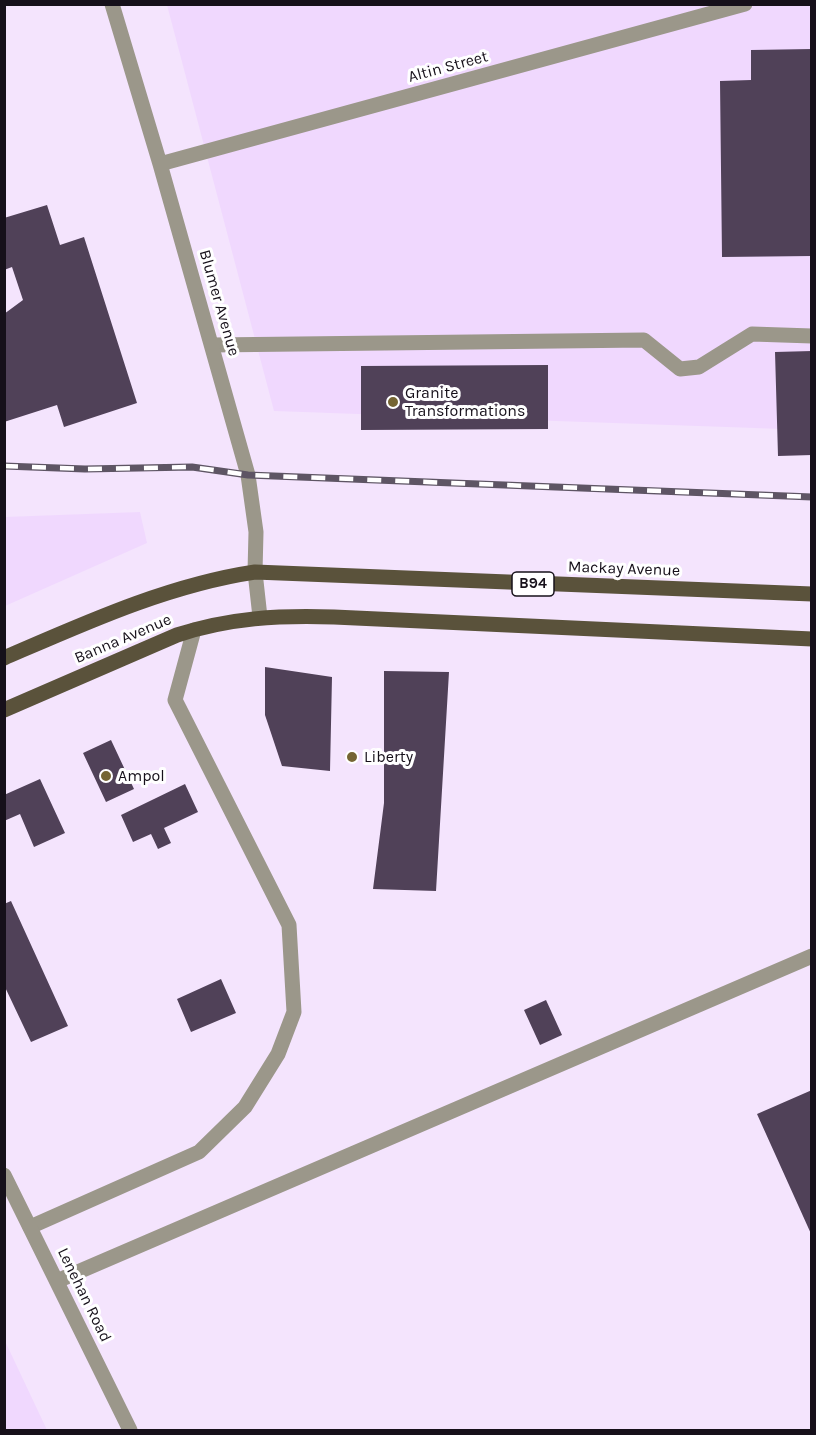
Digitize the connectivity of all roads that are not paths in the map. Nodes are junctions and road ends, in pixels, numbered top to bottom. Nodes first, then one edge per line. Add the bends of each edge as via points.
1 (112, 4) edge
2 (745, 4) edge
3 (160, 164) junction
4 (812, 336) edge
5 (212, 345) junction
6 (255, 572) junction
7 (812, 594) edge
8 (260, 616) junction
9 (194, 630) junction
10 (812, 639) edge
11 (4, 658) edge
12 (4, 710) edge
13 (812, 956) edge
14 (4, 1175) edge
15 (30, 1227) junction
16 (57, 1281) junction
17 (130, 1431) edge

1 - 3 street, Blumer Avenue
2 - 3 street, Altin Street
3 - 5 street, Blumer Avenue
4 - 5 street via 752,334 699,367 680,369 644,340
5 - 6 street, Blumer Avenue via 248,474 256,532
6 - 7 main road, Mackay Avenue / B94
6 - 8 street, Blumer Avenue
6 - 11 main road, Banna Avenue / B94 via 175,590
8 - 9 main road, Banna Avenue
8 - 10 main road
9 - 12 main road, Banna Avenue
9 - 15 street via 175,700 289,925 294,1012 278,1054 245,1107 199,1152
13 - 16 street
14 - 15 street, Lenehan Road
15 - 16 street, Lenehan Road
16 - 17 street, Lenehan Road

